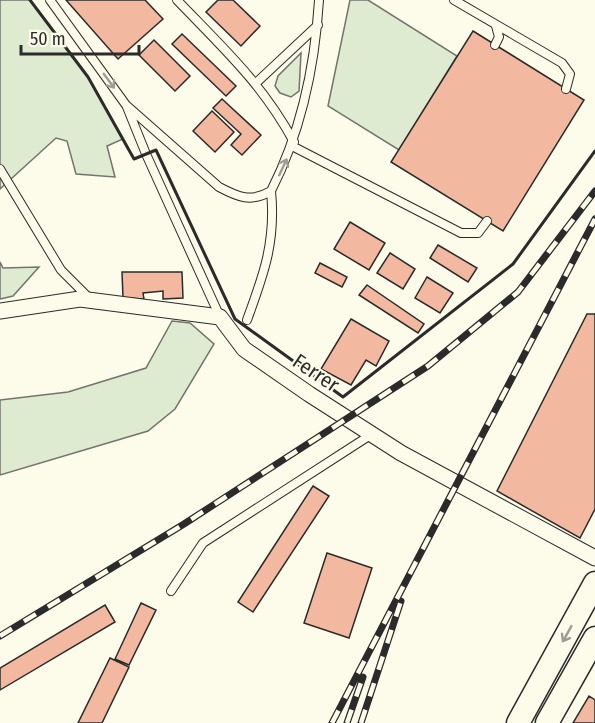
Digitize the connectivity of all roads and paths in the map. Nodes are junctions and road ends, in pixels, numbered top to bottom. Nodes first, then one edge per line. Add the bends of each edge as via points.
1 (50, 0) edge
2 (177, 0) edge
3 (319, 0) edge
4 (454, 0) edge
5 (318, 25) junction
6 (496, 26) junction
7 (495, 45) dead end
8 (257, 82) junction
9 (566, 89) dead end
10 (126, 105) junction
11 (293, 144) junction
12 (0, 169) edge
13 (271, 191) junction
14 (487, 221) dead end
15 (90, 300) junction
16 (0, 311) edge
17 (220, 317) junction
18 (247, 320) dead end
19 (372, 434) junction
20 (595, 558) edge
21 (595, 583) edge
22 (171, 591) dead end
23 (592, 652) edge
24 (518, 723) edge
25 (548, 723) edge

1 -> 10 lane
2 - 8 lane
3 - 5 lane
4 - 6 lane
5 - 8 lane
5 - 11 lane
6 - 7 lane via 499,37
6 - 9 lane via 562,63 570,74
8 - 11 lane
10 - 13 lane via 219,188 250,199
10 - 17 lane
13 -> 11 lane
11 - 14 lane via 461,233 478,233
12 - 15 lane via 62,270
13 - 18 lane via 274,216 270,254
15 - 16 street via 80,298
15 - 17 street
17 - 19 street, Ferrer via 244,349
19 - 20 street, Ferrer
19 - 22 lane via 203,543
21 -> 24 main road
23 - 25 main road

